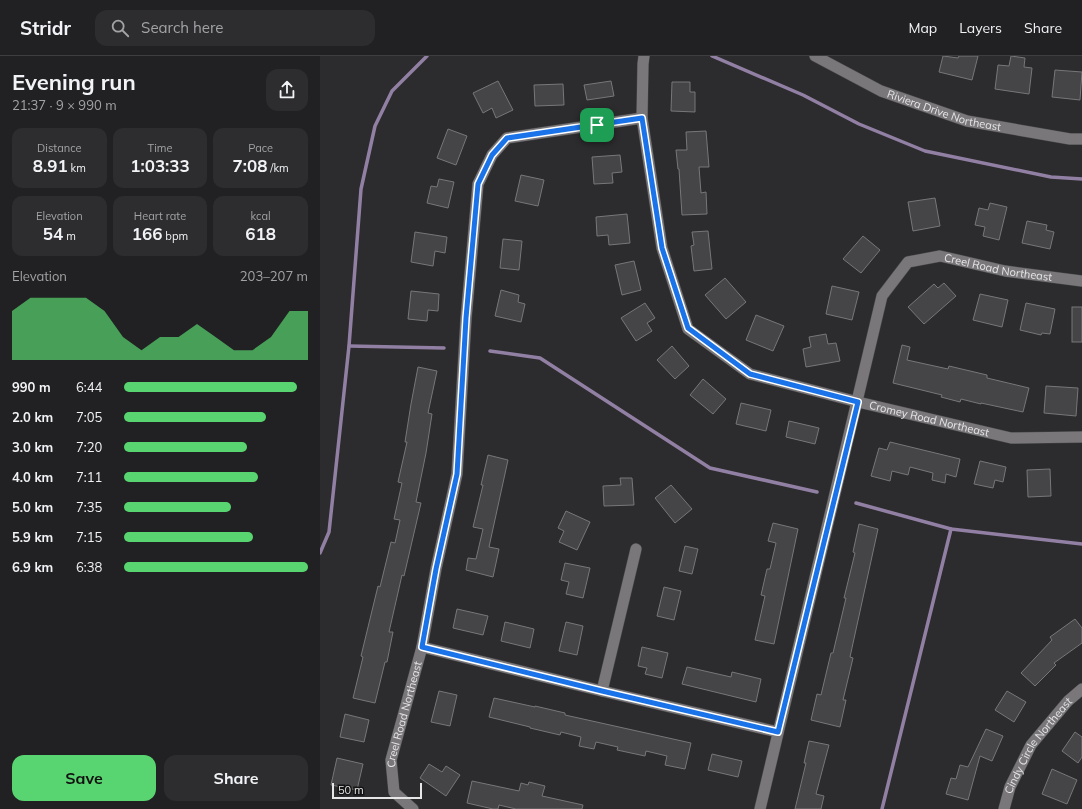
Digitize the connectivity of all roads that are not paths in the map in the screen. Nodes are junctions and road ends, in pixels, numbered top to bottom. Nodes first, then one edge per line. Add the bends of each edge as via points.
1 (644, 56) edge
2 (815, 56) edge
3 (642, 118) junction
4 (1082, 139) edge
5 (1082, 281) edge
6 (858, 402) junction
7 (1082, 437) edge
8 (636, 549) dead end
9 (422, 647) junction
10 (1082, 689) edge
11 (602, 691) junction
12 (778, 732) junction
13 (413, 809) edge
14 (760, 809) edge
15 (1004, 809) edge

1 - 3 street, Cromey Road Northeast
2 - 4 street, Riviera Drive Northeast via 881,91 968,121
3 - 6 street, Cromey Road Northeast via 662,248 688,328 750,374
3 - 9 street, Creel Road Northeast via 507,138 492,155 478,184 466,318 457,474
5 - 6 street, Creel Road Northeast via 1005,271 940,256 908,262 882,296
6 - 7 street, Cromey Road Northeast via 1011,438
6 - 12 street, Creel Road Northeast
8 - 11 street
9 - 11 street
9 - 13 street, Creel Road Northeast via 391,760 394,792
10 - 15 street, Cindy Circle Northeast via 1068,701 1031,745 1010,787
11 - 12 street
12 - 14 street, Creel Road Northeast

